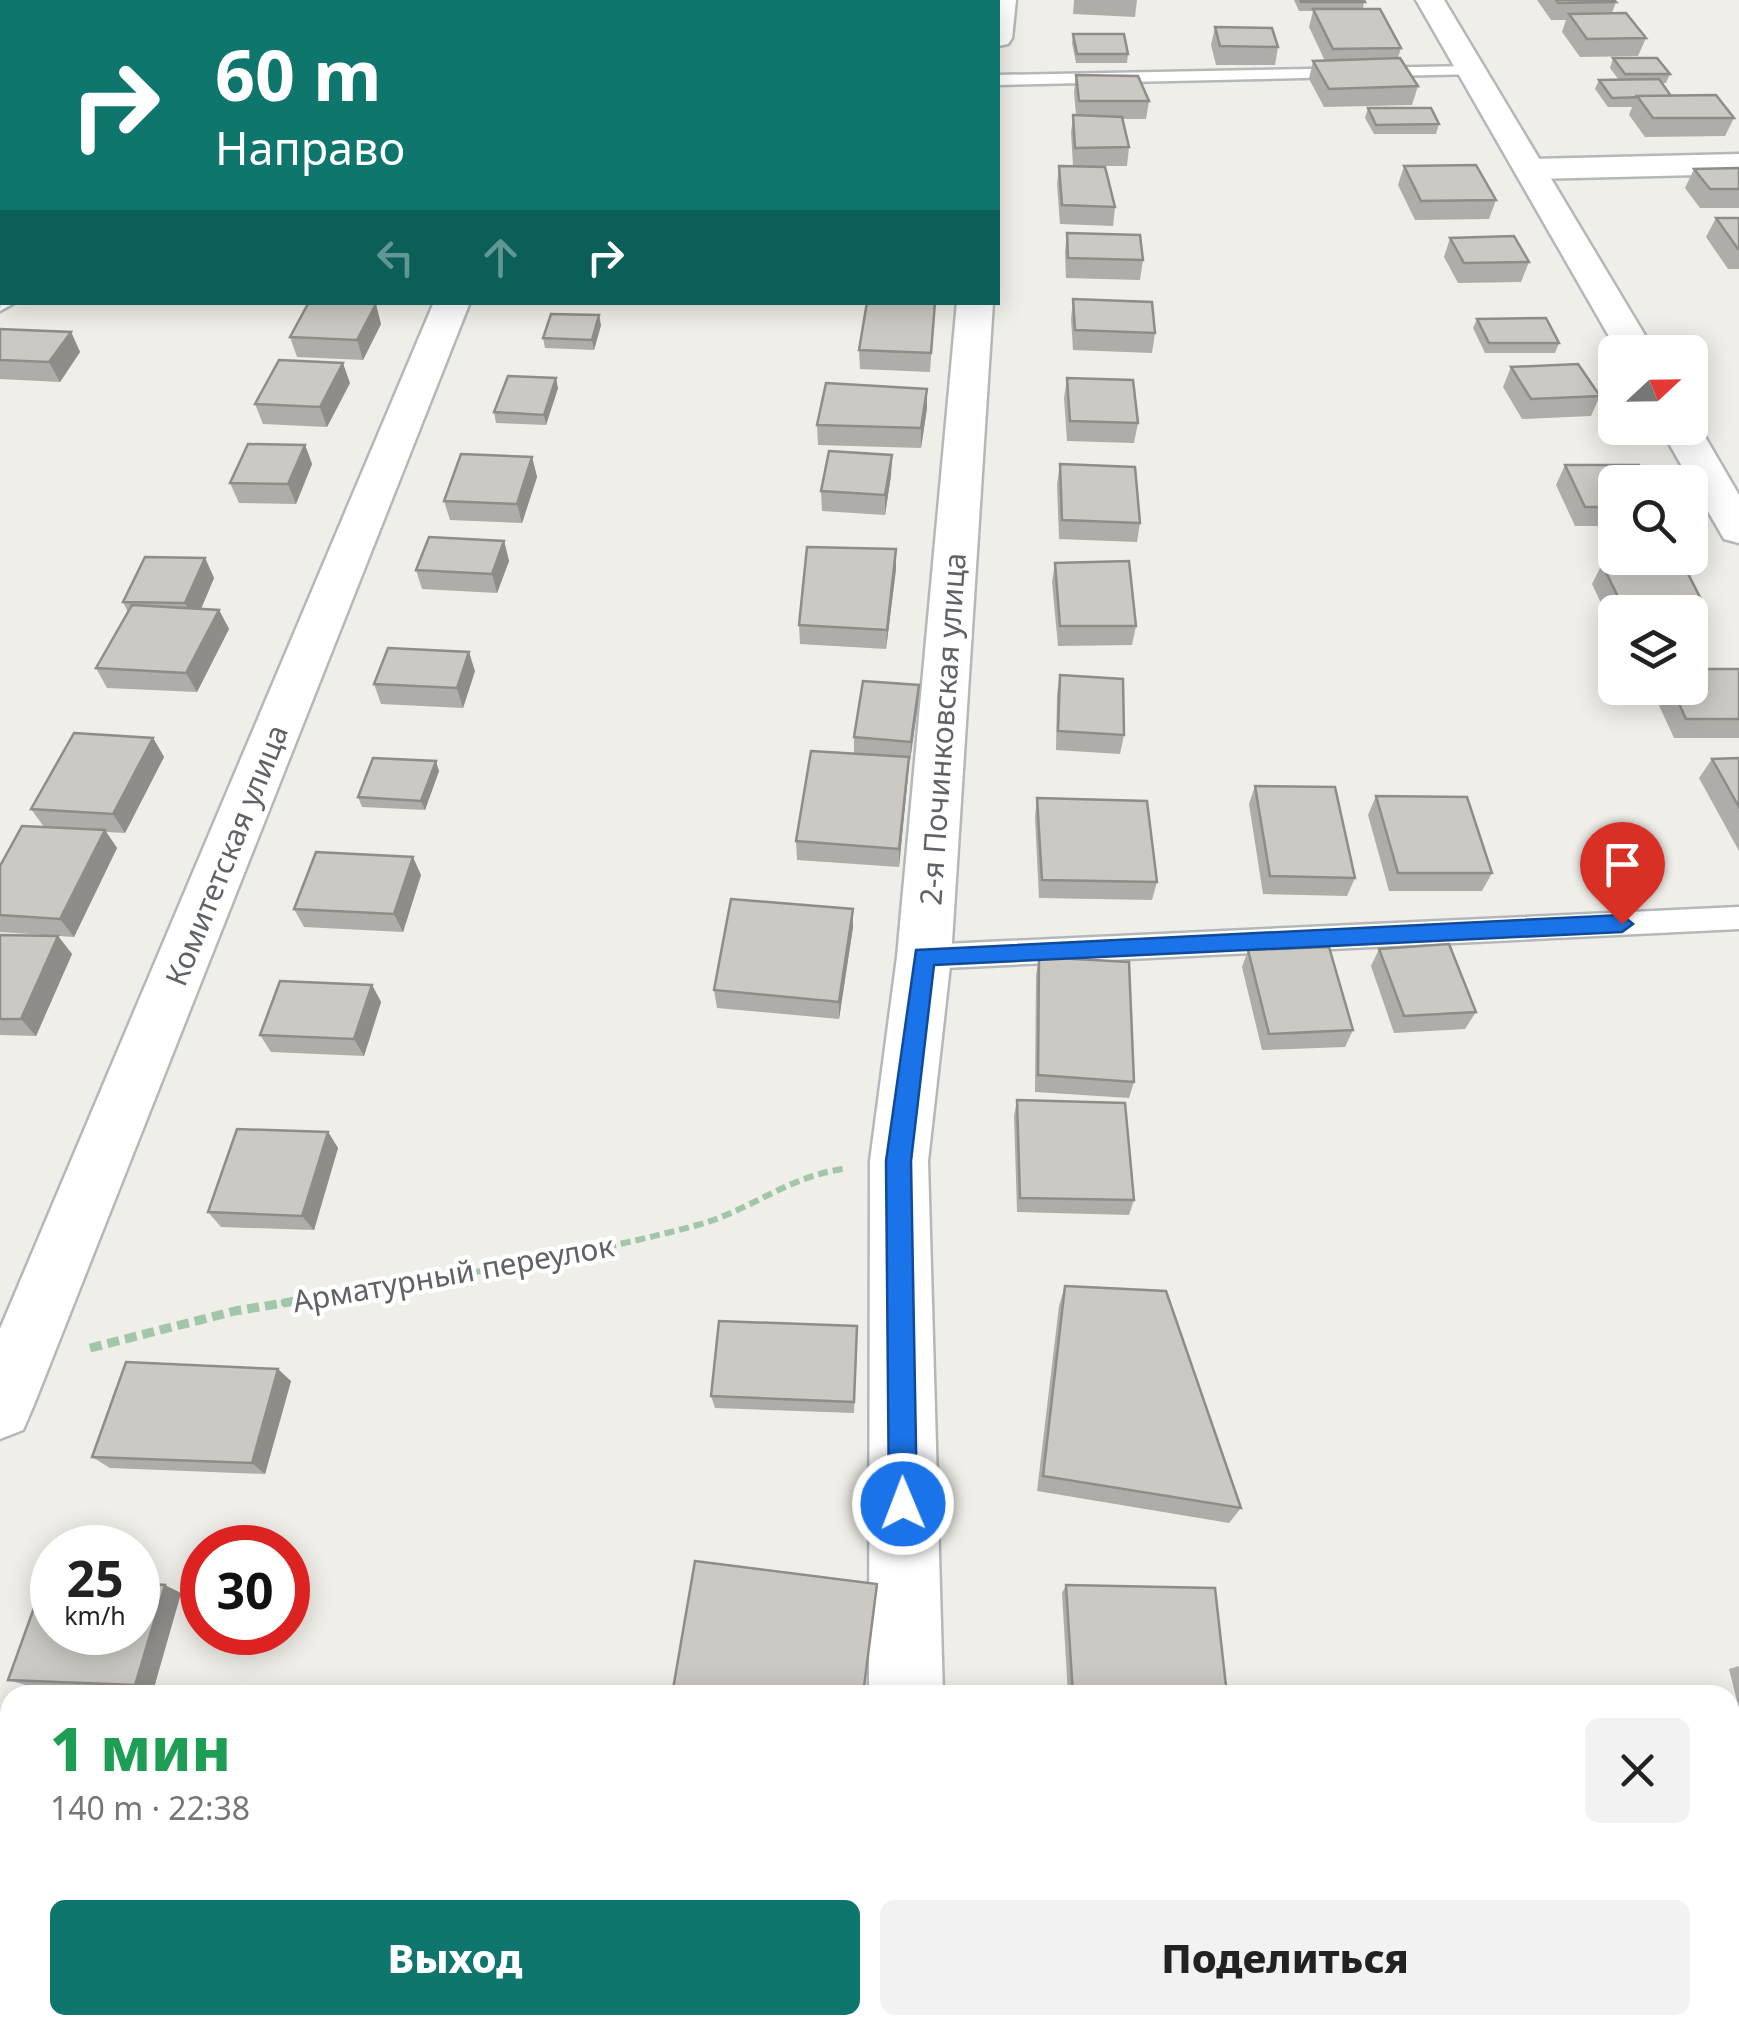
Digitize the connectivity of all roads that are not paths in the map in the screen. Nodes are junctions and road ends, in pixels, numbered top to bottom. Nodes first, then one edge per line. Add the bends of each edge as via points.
1 (1430, 0) edge
2 (1472, 70) junction
3 (1000, 80) edge
4 (1739, 164) edge
5 (1533, 170) junction
6 (451, 305) edge
7 (975, 305) edge
8 (1628, 335) edge
9 (1690, 445) edge
10 (1739, 530) edge
11 (1739, 918) edge
12 (924, 957) junction
13 (6, 1376) edge
14 (906, 1685) edge

1 - 2 street
2 - 3 lane
2 - 5 street
4 - 5 street
5 - 8 street
6 - 13 street, Комитетская улица
7 - 12 street, 2-я Починковская улица
9 - 10 street
11 - 12 lane
12 - 14 street, 2-я Починковская улица via 898,1161

